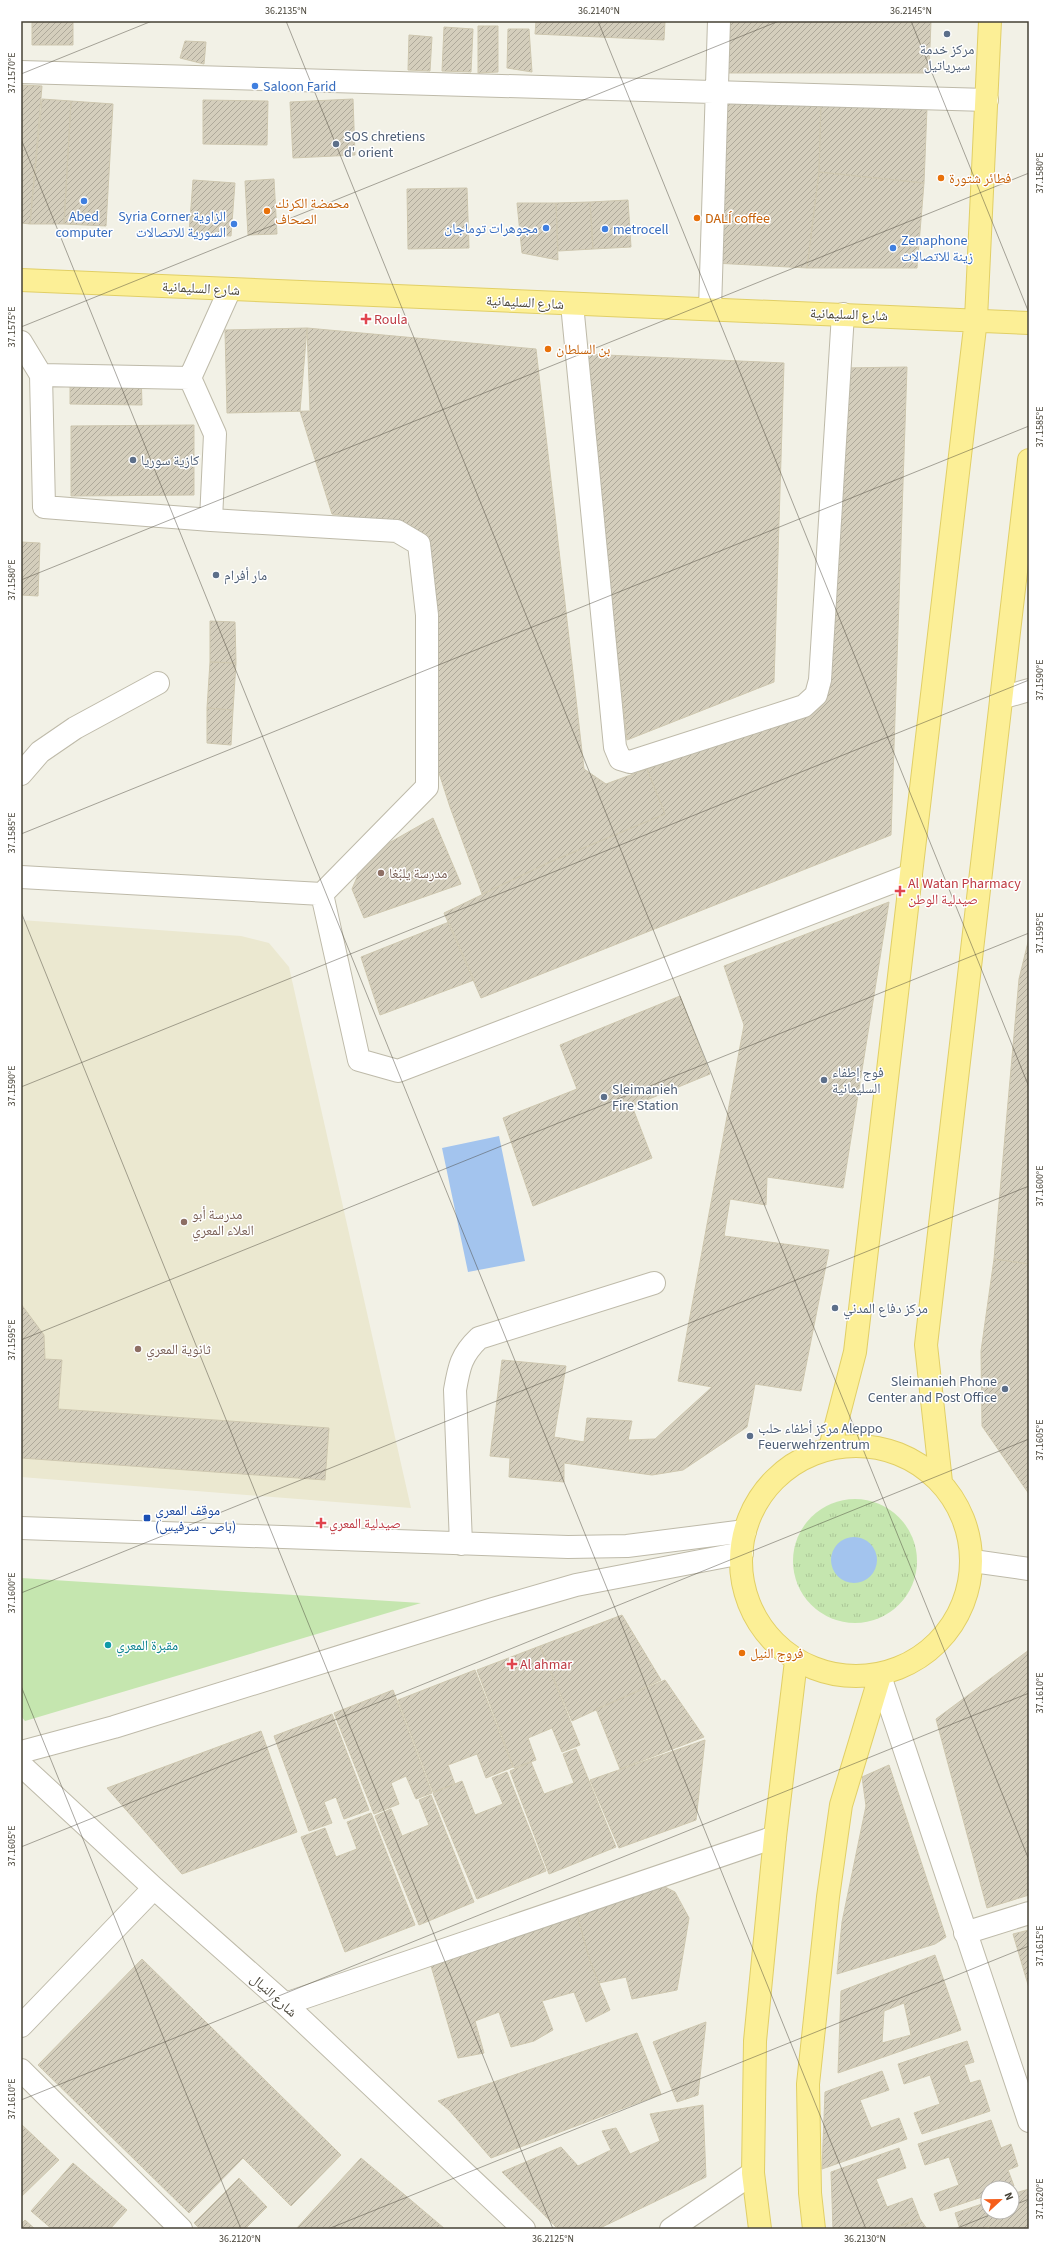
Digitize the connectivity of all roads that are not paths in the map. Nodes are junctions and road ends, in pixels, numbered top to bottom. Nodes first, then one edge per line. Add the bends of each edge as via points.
1 (719, 21) edge
2 (990, 21) edge
3 (21, 72) edge
4 (717, 92) junction
5 (987, 100) junction
6 (21, 280) edge
7 (230, 289) junction
8 (572, 304) junction
9 (710, 309) junction
10 (842, 314) junction
11 (976, 319) junction
12 (1029, 322) edge
13 (21, 342) edge
14 (41, 375) junction
15 (190, 378) junction
16 (1029, 460) edge
17 (211, 520) junction
18 (158, 683) dead end
19 (1029, 690) edge
20 (1001, 698) junction
21 (21, 774) edge
22 (911, 875) junction
23 (21, 878) edge
24 (322, 894) junction
25 (654, 1283) dead end
26 (830, 1448) junction
27 (941, 1482) junction
28 (21, 1528) edge
29 (745, 1531) junction
30 (461, 1544) junction
31 (742, 1553) junction
32 (973, 1561) junction
33 (1029, 1569) edge
34 (796, 1661) junction
35 (880, 1676) junction
36 (21, 1752) edge
37 (21, 1765) edge
38 (775, 1837) junction
39 (154, 1888) junction
40 (1029, 1913) edge
41 (965, 1933) junction
42 (285, 2004) junction
43 (21, 2026) edge
44 (21, 2070) edge
45 (1021, 2070) edge
46 (1029, 2121) edge
47 (753, 2173) junction
48 (181, 2229) edge
49 (524, 2229) edge
50 (671, 2229) edge
51 (760, 2229) edge
52 (814, 2229) edge

1 - 4 street
2 - 5 main road
3 - 4 street
4 - 5 street
4 - 9 street
5 - 11 main road
6 - 7 main road, شارع السليمانية
7 - 8 main road, شارع السليمانية
7 - 15 street
8 - 9 main road, شارع السليمانية
8 - 10 street via 616,747 620,759 630,762 804,706 816,695 820,680
9 - 10 main road, شارع السليمانية
10 - 11 main road, شارع السليمانية
11 - 12 main road, شارع السليمانية
11 - 22 main road
13 - 14 street
14 - 15 street
14 - 17 street via 44,507
15 - 17 street via 215,434
16 - 20 main road
17 - 24 street via 397,531 419,544 427,615 427,787
18 - 21 street via 75,728 40,752
19 - 20 street
20 - 27 main road via 926,1345
22 - 24 street via 398,1071 359,1060
22 - 26 main road via 855,1352
23 - 24 street
25 - 30 street via 479,1338 467,1350 459,1367 456,1390
26 - 27 main road via 870,1446 908,1458
26 - 29 main road via 806,1456 785,1470 757,1502
27 - 32 main road via 964,1518
28 - 30 street
29 - 30 street via 627,1546
29 - 31 main road
31 - 34 main road via 743,1585 754,1615 772,1641
31 - 36 street via 568,1587 114,1727
32 - 33 street
32 - 35 main road via 969,1592 957,1621 937,1646
34 - 35 main road via 837,1676
34 - 38 main road
35 - 41 street
35 - 52 main road via 841,1805 828,1897 808,2084 810,2193
37 - 39 street, شارع النيال
38 - 42 street
38 - 47 main road via 755,2041
39 - 42 street, شارع النيال
39 - 43 street
40 - 41 street
41 - 45 street
42 - 49 street, شارع النيال
44 - 48 street
45 - 46 street
47 - 50 street
47 - 51 main road

